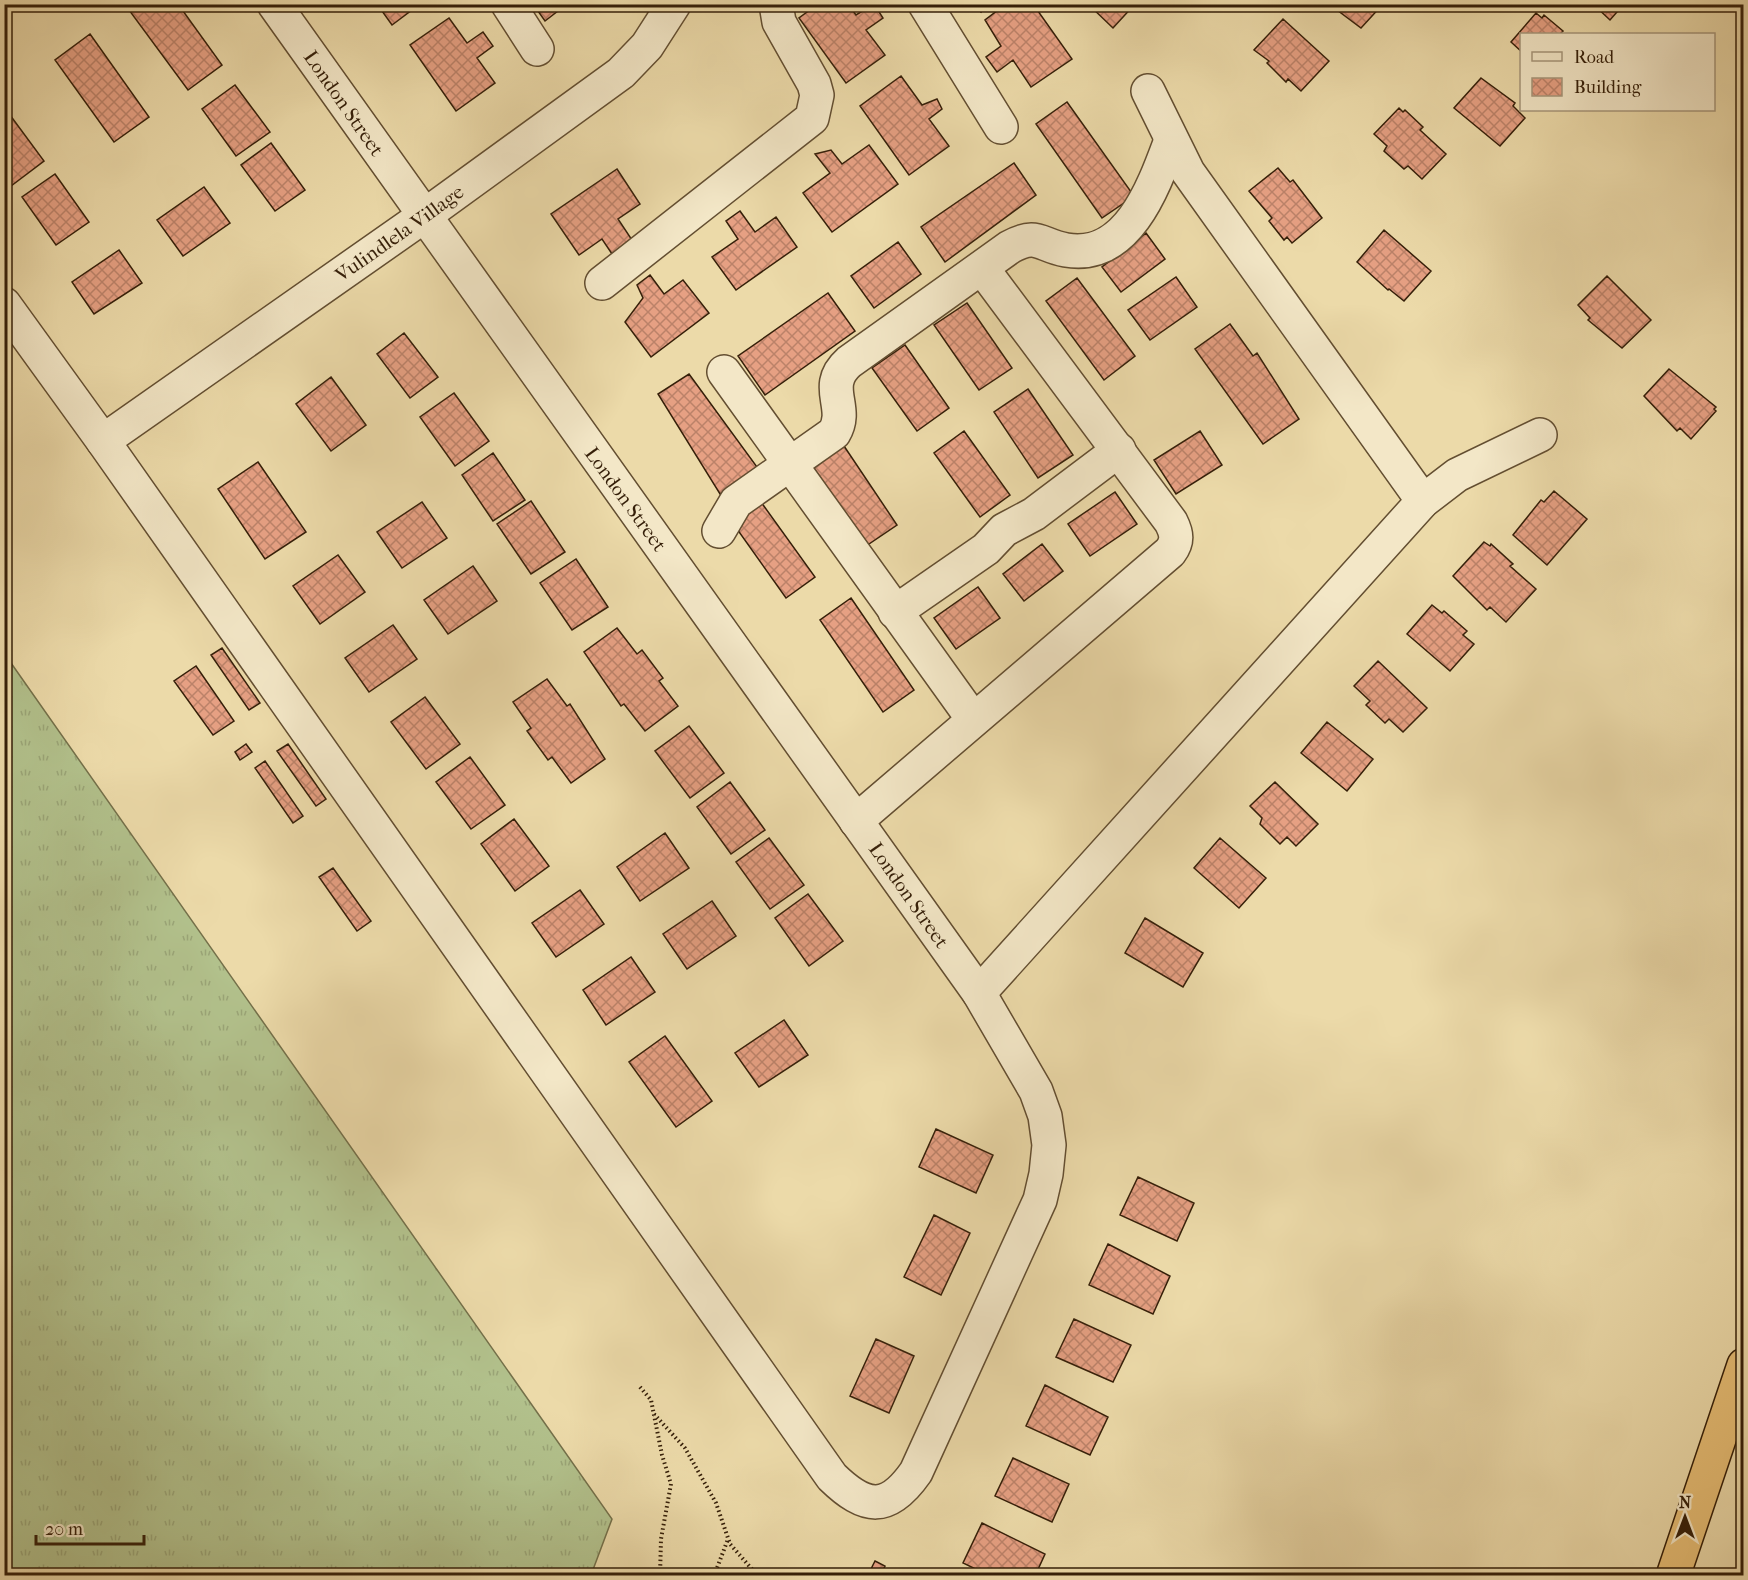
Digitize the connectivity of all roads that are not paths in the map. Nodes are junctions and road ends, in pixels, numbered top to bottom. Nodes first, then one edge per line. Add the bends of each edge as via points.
1 (274, 4) edge
2 (508, 4) edge
3 (674, 4) edge
4 (776, 4) edge
5 (925, 4) edge
6 (537, 49) dead end
7 (1148, 91) dead end
8 (1001, 127) dead end
9 (1171, 141) junction
10 (424, 216) junction
11 (982, 268) junction
12 (602, 283) dead end
13 (4, 304) edge
14 (724, 372) dead end
15 (1539, 435) dead end
16 (103, 441) junction
17 (1119, 450) junction
18 (790, 465) junction
19 (1423, 501) junction
20 (719, 531) dead end
21 (895, 612) junction
22 (973, 719) junction
23 (856, 821) junction
24 (979, 993) junction
25 (1743, 1365) edge
26 (1673, 1575) edge

1 - 10 street, London Street
2 - 6 street
3 - 10 street, Vulindlela Village via 647,46 621,73
4 - 12 street via 779,22 814,84 817,95 812,118
5 - 8 street
7 - 9 street
9 - 11 street via 1146,203 1113,239 1083,252 1025,239
9 - 19 street via 1188,172
10 - 16 street, Vulindlela Village
10 - 23 street, London Street
11 - 17 street
11 - 18 street via 839,371 836,389 840,424 824,442
13 - 16 street, London Street
14 - 18 street
15 - 19 street via 1458,475
16 - 24 street, London Street via 797,1429 832,1477 863,1500 883,1502 902,1492 916,1472 1040,1200 1046,1174 1049,1145 1036,1091
17 - 21 street
17 - 22 street via 1171,522 1176,543
18 - 20 street via 736,502
18 - 21 street
19 - 24 street
21 - 22 street
22 - 23 street
23 - 24 street, London Street
25 - 26 highway

